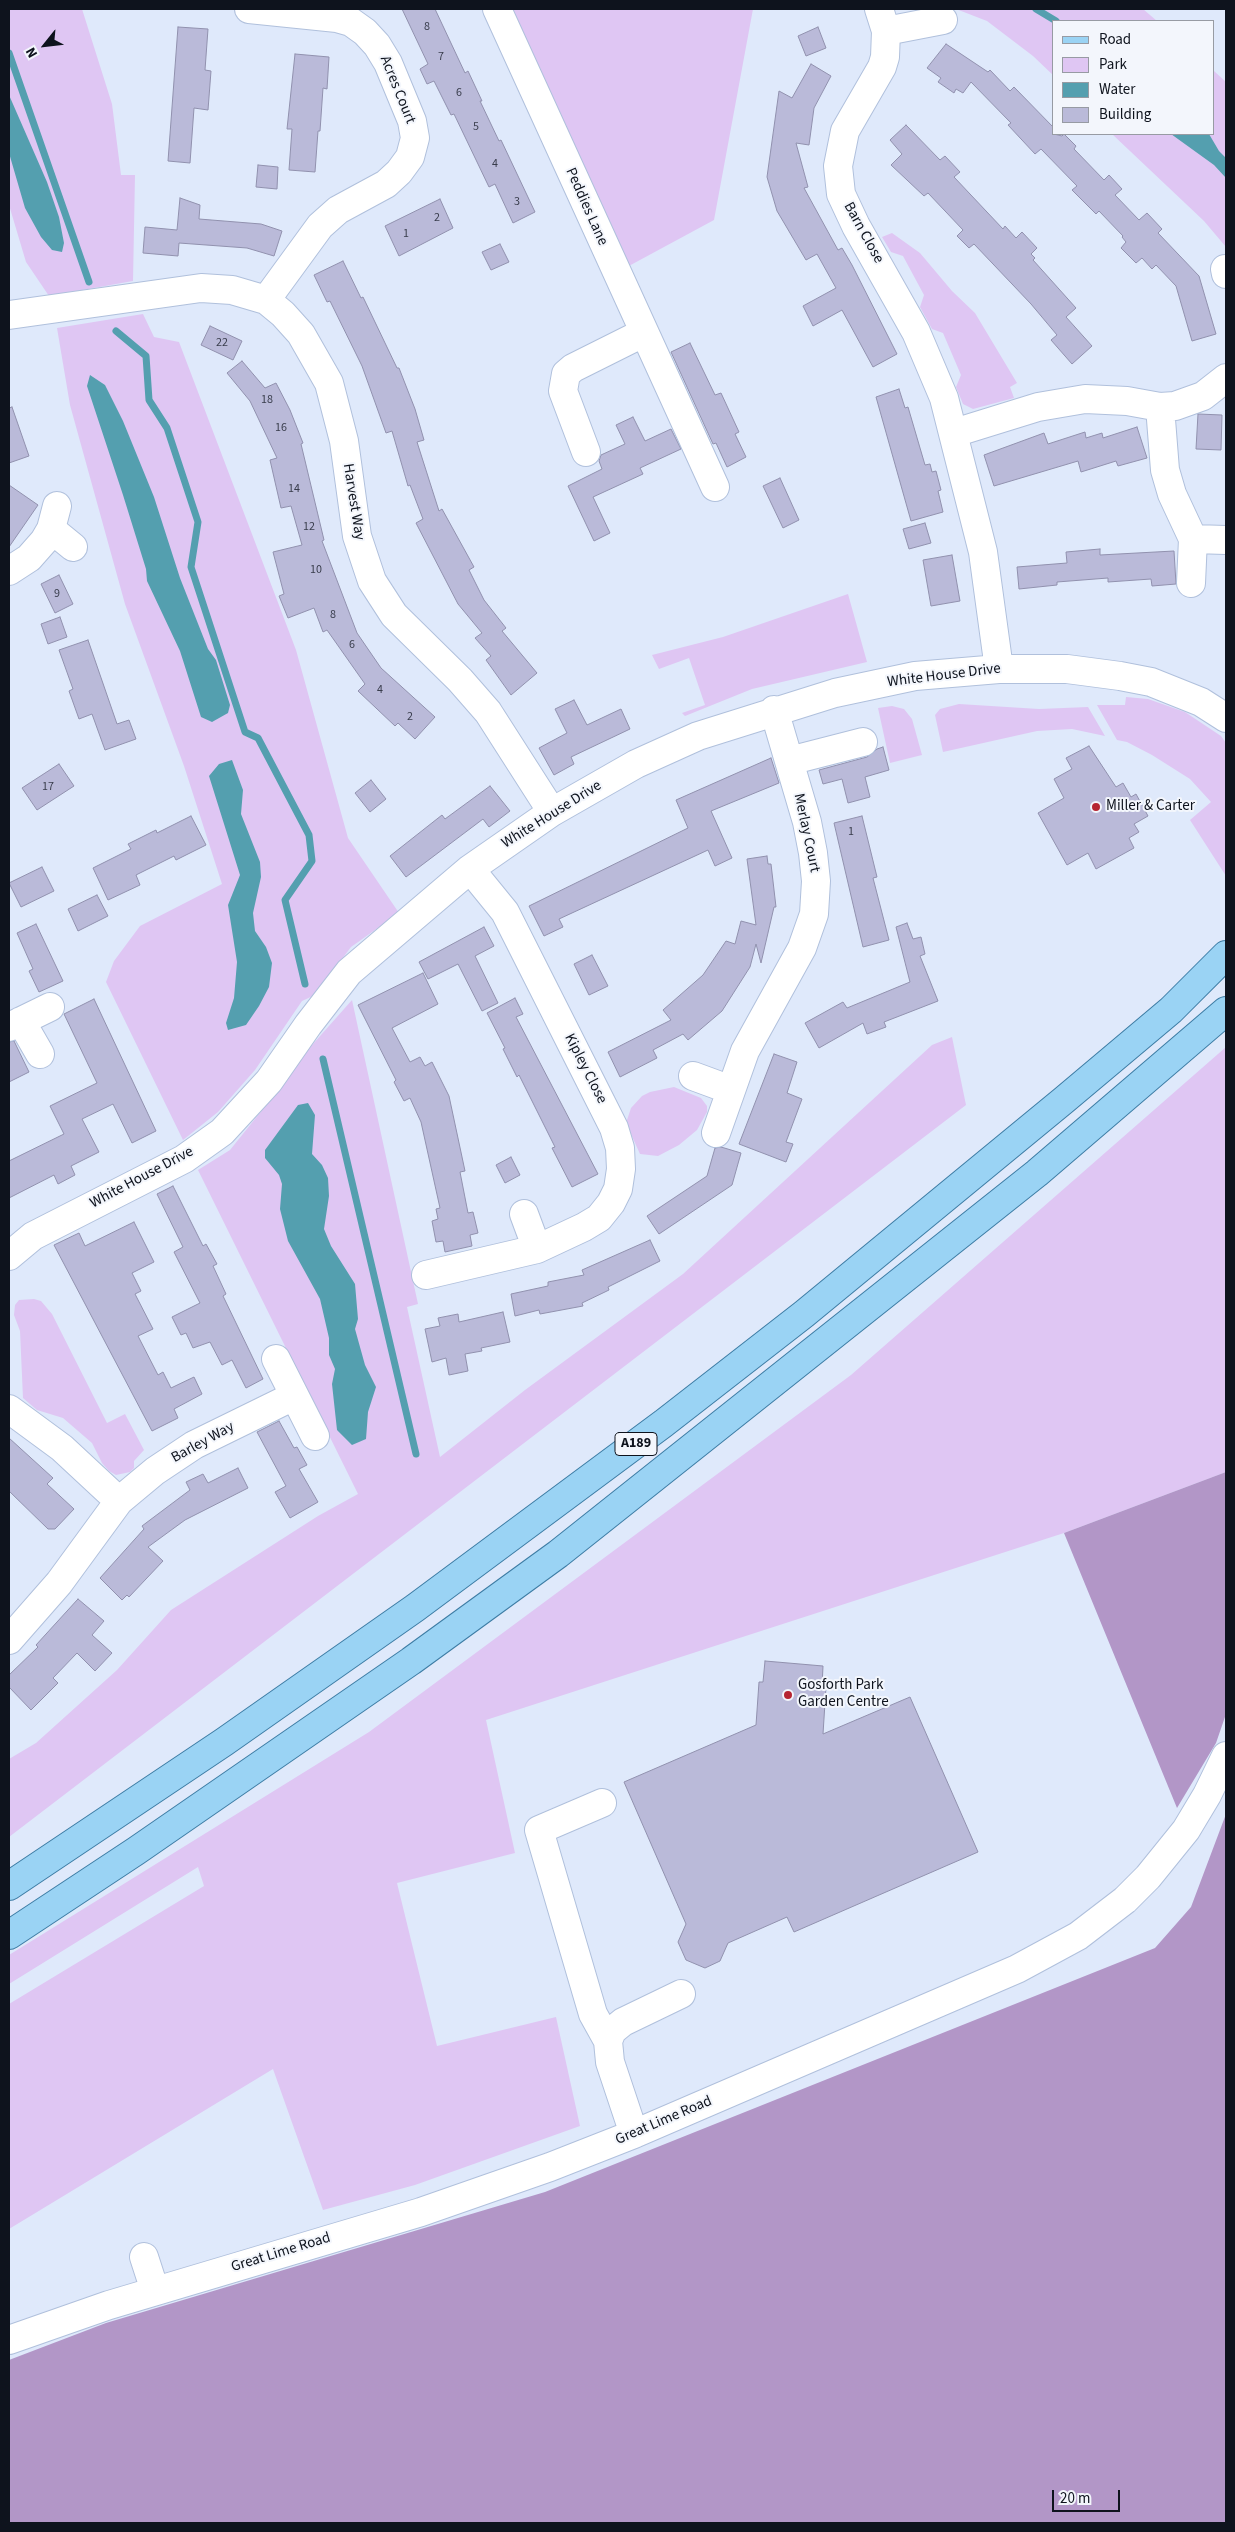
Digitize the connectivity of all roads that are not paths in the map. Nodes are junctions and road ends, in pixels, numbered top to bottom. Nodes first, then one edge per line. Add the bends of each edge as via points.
1 (249, 9) edge
2 (497, 9) edge
3 (882, 20) edge
4 (943, 20) dead end
5 (266, 300) junction
6 (9, 315) edge
7 (643, 333) junction
8 (1226, 378) edge
9 (1160, 407) junction
10 (954, 433) junction
11 (586, 452) dead end
12 (715, 488) dead end
13 (1193, 539) junction
14 (1226, 540) edge
15 (73, 547) dead end
16 (9, 571) edge
17 (1191, 583) dead end
18 (999, 669) junction
19 (774, 710) junction
20 (1226, 717) edge
21 (863, 742) dead end
22 (789, 761) junction
23 (552, 812) junction
24 (470, 869) junction
25 (1226, 955) edge
26 (50, 1007) dead end
27 (1226, 1011) edge
28 (15, 1024) edge
29 (40, 1054) dead end
30 (693, 1076) dead end
31 (731, 1090) junction
32 (716, 1133) dead end
33 (524, 1214) dead end
34 (537, 1249) junction
35 (9, 1256) edge
36 (426, 1275) dead end
37 (276, 1359) dead end
38 (294, 1396) junction
39 (9, 1409) edge
40 (315, 1436) dead end
41 (119, 1501) junction
42 (9, 1640) edge
43 (1226, 1756) edge
44 (602, 1802) dead end
45 (9, 1886) edge
46 (9, 1935) edge
47 (681, 1994) dead end
48 (608, 2041) junction
49 (634, 2134) junction
50 (144, 2257) dead end
51 (155, 2291) junction
52 (9, 2340) edge

1 - 5 street, Acres Court via 337,18 351,22 365,32 388,62 412,121 415,138 410,157 399,172 386,184 338,210 320,226
2 - 7 street, Peddies Lane
3 - 4 street, Barn Close
3 - 10 street, Barn Close via 887,45 882,67 845,131 840,148 841,194 916,332 938,382
5 - 6 street, Harvest Way via 232,290 178,289
5 - 23 street, Harvest Way via 301,334 329,383 344,441 357,536 372,581 394,616 488,712
7 - 11 street via 566,374 562,392
7 - 12 street, Peddies Lane
8 - 9 street via 1215,389 1189,402
9 - 10 street via 1085,399 1038,407
9 - 13 street via 1165,470 1172,494
10 - 18 street, Barn Close via 983,552
13 - 14 street
13 - 17 street
15 - 16 street via 54,517 44,541 29,558
18 - 19 street, White House Drive via 915,676
18 - 20 street, White House Drive via 1067,670 1120,676 1177,691
19 - 22 street, Merlay Court
19 - 23 street, White House Drive via 698,736 636,764
21 - 22 street
22 - 31 street, Merlay Court via 813,853 816,881 814,914 802,948 745,1051
23 - 24 street, White House Drive
24 - 34 street, Kipley Close via 505,912 614,1128 620,1148 618,1189 599,1218
24 - 35 street, White House Drive via 350,972 269,1081 222,1132 184,1159 33,1236
25 - 45 main road, A189 via 1171,1010 1064,1100 804,1314 664,1423 414,1608 224,1742
26 - 28 street
27 - 46 main road, A189 via 1037,1173 558,1554 411,1661
28 - 29 street
30 - 31 street
31 - 32 street, Merlay Court
33 - 34 street
34 - 36 street, Kipley Close
37 - 38 street
38 - 40 street
38 - 41 street, Barley Way via 194,1445
39 - 41 street via 62,1448
41 - 42 street, Barley Way via 59,1583
43 - 49 street, Great Lime Road via 1207,1796 1164,1858 1125,1900 1078,1936 1017,1969
44 - 48 street via 540,1830 593,2014
47 - 48 street via 623,2022 612,2031
48 - 49 street via 610,2062
49 - 51 street, Great Lime Road via 421,2212
50 - 51 street
51 - 52 street, Great Lime Road

